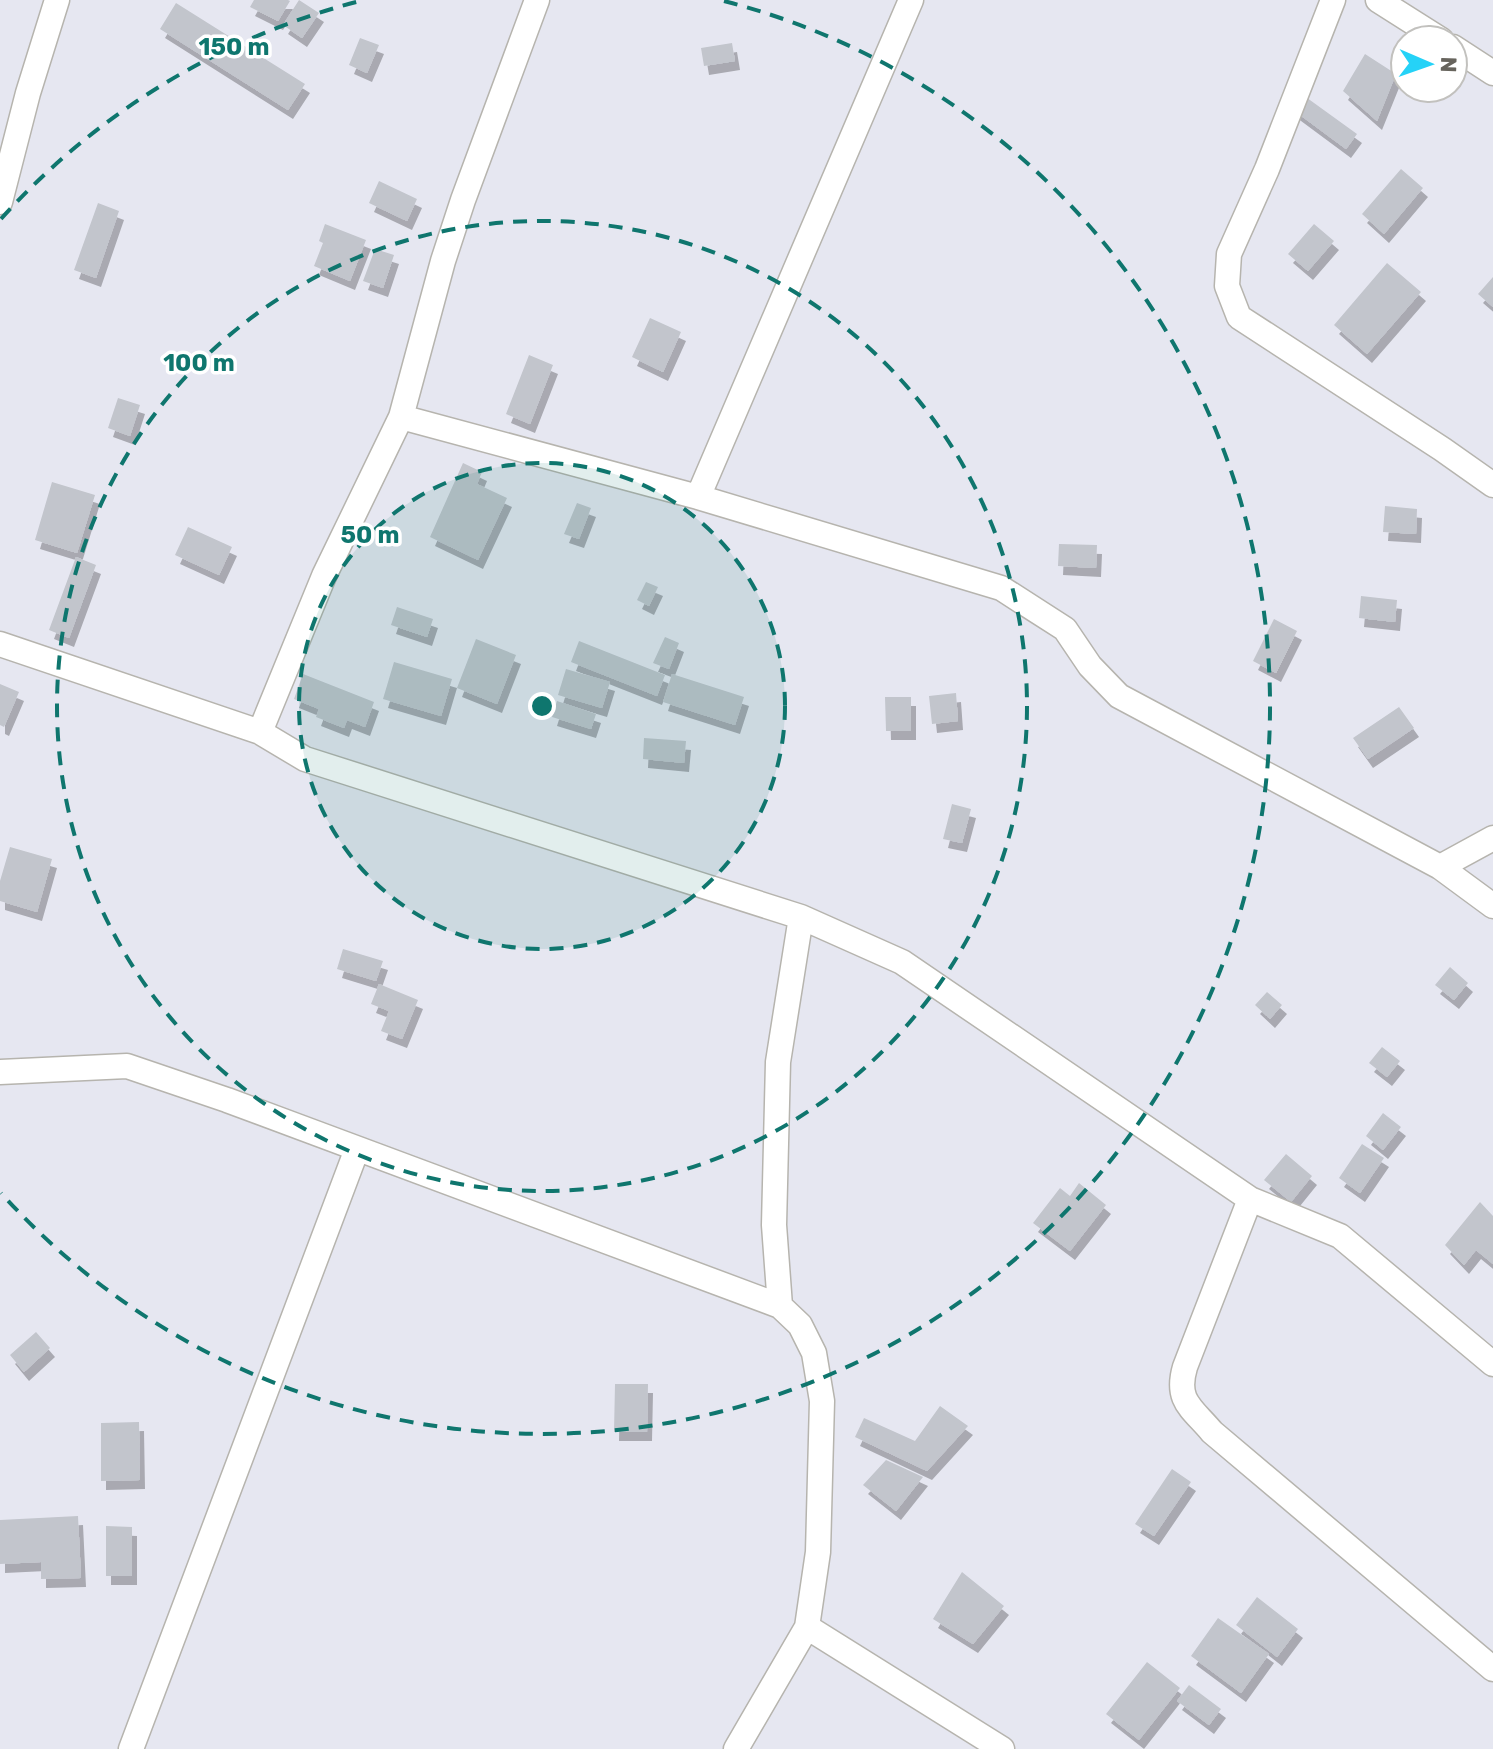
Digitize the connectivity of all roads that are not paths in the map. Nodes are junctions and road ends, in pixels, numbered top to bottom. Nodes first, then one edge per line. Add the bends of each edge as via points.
1 (57, 0) edge
2 (537, 0) edge
3 (911, 0) edge
4 (1333, 0) edge
5 (1378, 0) edge
6 (1416, 24) edge
7 (1469, 57) edge
8 (1493, 73) edge
9 (0, 202) edge
10 (401, 417) junction
11 (1493, 485) edge
12 (698, 497) junction
13 (0, 644) edge
14 (260, 732) junction
15 (1493, 838) edge
16 (1440, 867) junction
17 (1493, 906) edge
18 (801, 917) junction
19 (0, 1072) edge
20 (357, 1149) junction
21 (1250, 1199) junction
22 (780, 1306) junction
23 (1493, 1364) edge
24 (807, 1627) junction
25 (1493, 1669) edge
26 (131, 1749) edge
27 (736, 1749) edge
28 (1002, 1749) edge

1 - 9 street
2 - 10 street via 443,261
3 - 12 street
4 - 11 street via 1229,254 1227,286 1239,317
5 - 6 street
7 - 8 street
10 - 12 street
10 - 14 street via 324,576
12 - 16 street via 1001,588 1065,629 1119,696
13 - 14 street
14 - 18 street via 305,759
15 - 16 street
16 - 17 street
18 - 21 street via 902,962
18 - 22 street via 778,1062 774,1225
19 - 20 street via 127,1066
20 - 22 street
20 - 26 street
21 - 23 street via 1340,1236
21 - 25 street via 1185,1367 1183,1396 1212,1432
22 - 24 street via 800,1325 814,1353 822,1401 818,1552
24 - 27 street
24 - 28 street

